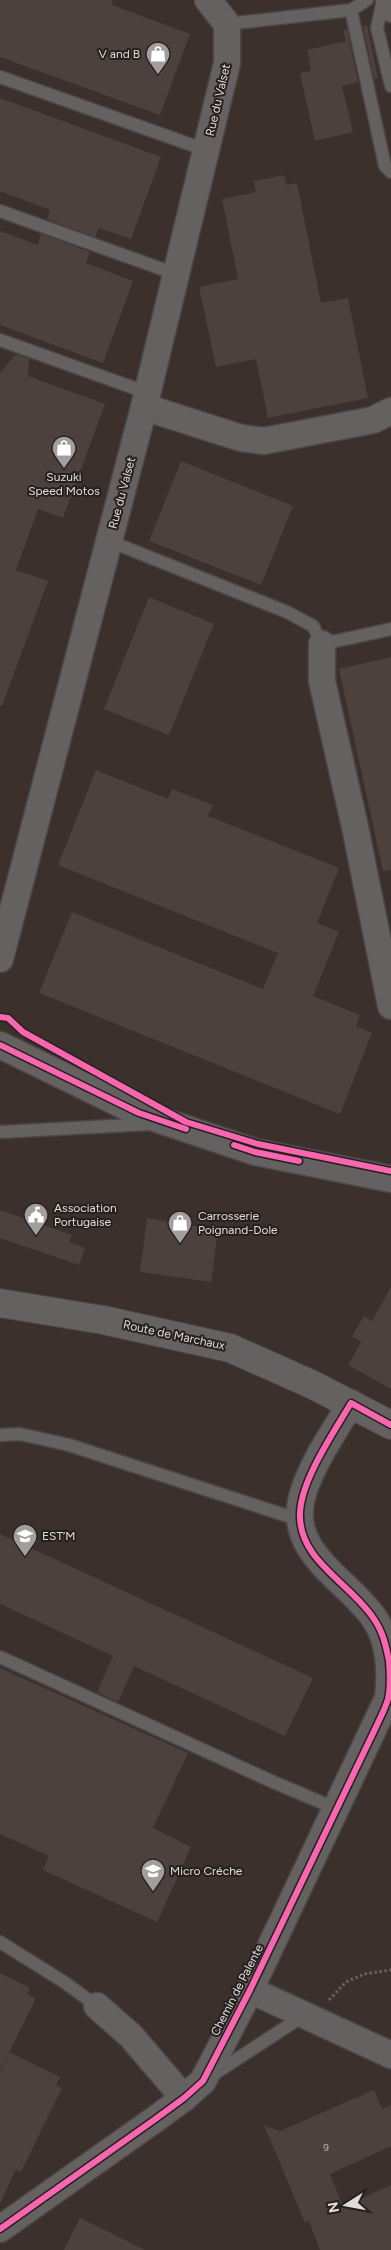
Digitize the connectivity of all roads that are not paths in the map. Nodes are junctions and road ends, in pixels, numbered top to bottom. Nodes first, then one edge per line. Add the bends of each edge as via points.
1 (208, 0) edge
2 (367, 0) edge
3 (383, 0) edge
4 (389, 0) edge
5 (391, 9) edge
6 (351, 10) junction
7 (227, 24) junction
8 (0, 77) edge
9 (391, 86) edge
10 (206, 150) junction
11 (391, 172) edge
12 (0, 211) edge
13 (176, 274) junction
14 (0, 340) edge
15 (146, 400) junction
16 (391, 411) edge
17 (109, 541) junction
18 (391, 629) edge
19 (322, 644) junction
20 (0, 959) edge
21 (391, 1006) edge
22 (0, 1045) edge
23 (168, 1123) junction
24 (0, 1132) edge
25 (391, 1179) edge
26 (0, 1303) edge
27 (351, 1403) junction
28 (391, 1426) edge
29 (0, 1435) edge
30 (300, 1520) junction
31 (0, 1657) edge
32 (337, 1809) junction
33 (0, 1942) edge
34 (250, 1990) junction
35 (98, 2006) joint
36 (313, 2010) junction
37 (391, 2055) edge
38 (202, 2081) junction
39 (184, 2098) junction
40 (0, 2229) edge

1 - 7 street
2 - 6 lane
3 - 9 lane via 377,28
4 - 5 street
6 - 7 lane
6 - 11 lane via 385,166
7 - 10 street, Rue du Valset via 227,63
8 - 10 lane
10 - 13 street, Rue du Valset
12 - 13 lane
13 - 15 street, Rue du Valset
14 - 15 lane
15 - 16 street via 241,438 264,441 373,420
15 - 17 street, Rue du Valset
17 - 19 lane via 287,612 313,626
17 - 20 street, Rue du Valset
18 - 19 lane
19 - 21 street via 322,682
22 - 23 street via 139,1113
23 - 24 lane
23 - 25 street via 255,1152
26 - 27 main road, Route de Marchaux via 103,1320 230,1348
27 - 28 main road, Route de Marchaux
27 - 30 street, Chemin de Palente via 308,1479
29 - 30 lane via 20,1434 69,1445
30 - 32 street, Chemin de Palente via 308,1544 323,1567 375,1619 386,1641 391,1680 388,1698
31 - 32 lane
32 - 34 street, Chemin de Palente
33 - 35 lane
34 - 36 street, Chemin de Palente
34 - 38 street, Chemin de Palente
35 - 39 street via 131,2036
36 - 37 street, Chemin de Palente
36 - 38 lane
38 - 39 street, Chemin de Palente
39 - 40 street, Chemin de Palente

